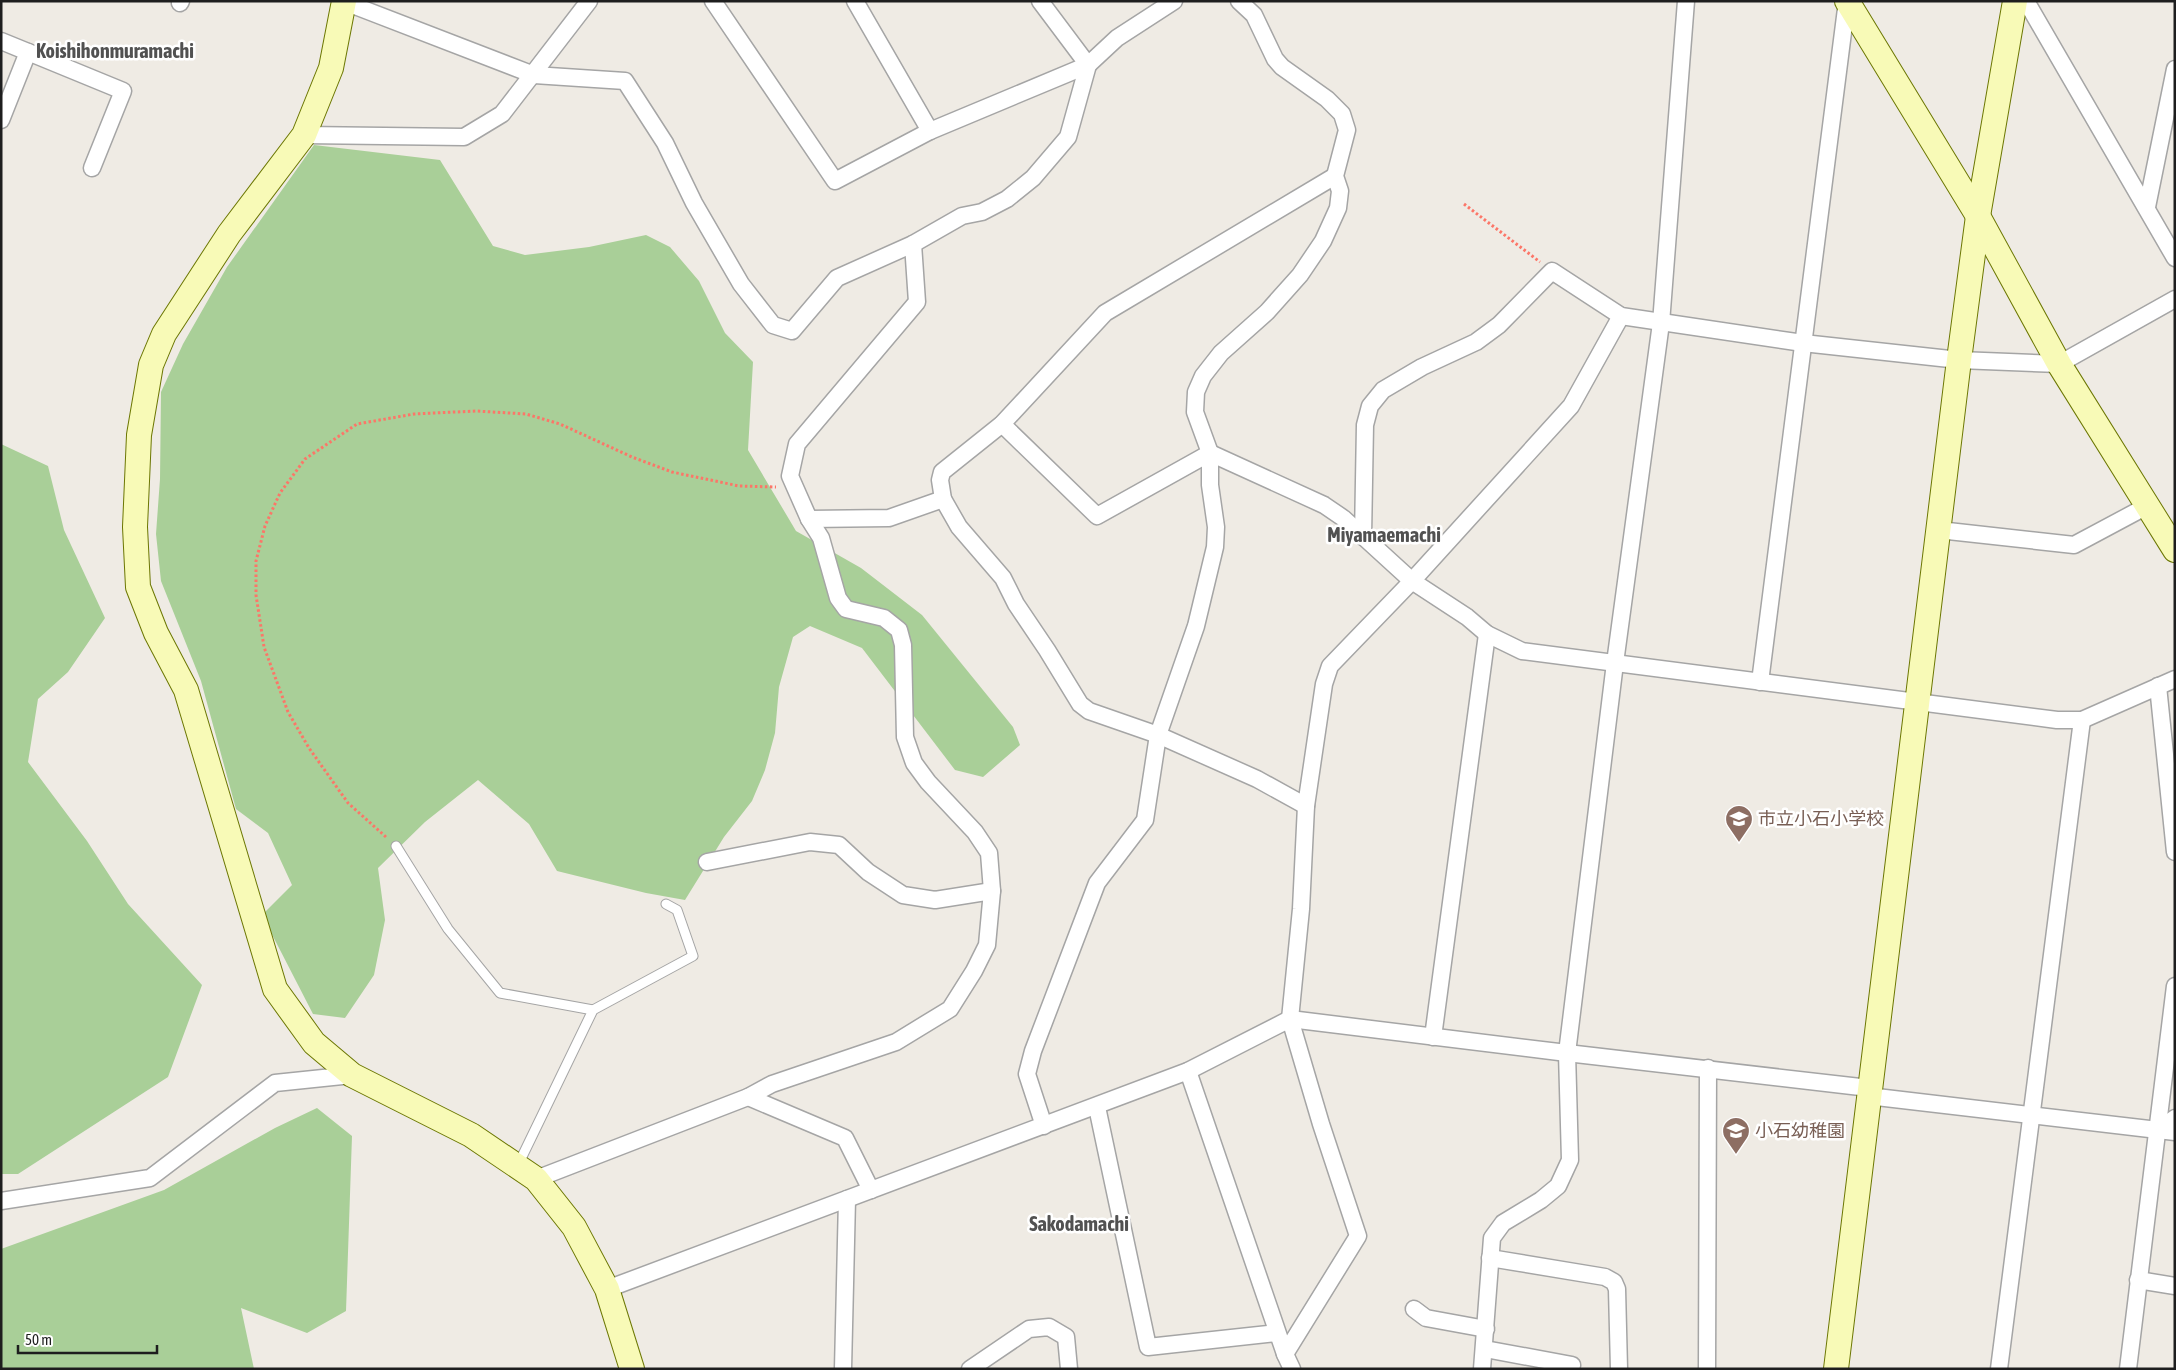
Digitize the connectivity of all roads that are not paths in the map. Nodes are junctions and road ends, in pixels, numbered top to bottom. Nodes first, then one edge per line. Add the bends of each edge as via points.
1 (589, 1) edge
2 (713, 1) edge
3 (855, 1) edge
4 (1040, 1) edge
5 (1174, 1) edge
6 (1239, 1) edge
7 (1686, 1) edge
8 (1847, 1) edge
9 (2015, 1) edge
10 (2026, 1) edge
11 (343, 2) edge
12 (1, 41) edge
13 (28, 52) junction
14 (1088, 65) junction
15 (2175, 69) edge
16 (534, 75) junction
17 (1, 120) edge
18 (930, 131) junction
19 (304, 135) junction
20 (92, 168) dead end
21 (1334, 176) junction
22 (2147, 207) junction
23 (1978, 216) junction
24 (914, 244) junction
25 (2175, 258) edge
26 (2175, 299) edge
27 (1622, 316) junction
28 (1661, 323) junction
29 (1803, 343) junction
30 (1959, 360) junction
31 (2059, 364) junction
32 (1002, 424) junction
33 (1210, 453) junction
34 (943, 499) junction
35 (2147, 506) junction
36 (809, 519) junction
37 (1939, 530) junction
38 (1363, 536) junction
39 (2175, 550) edge
40 (1412, 581) junction
41 (1487, 634) junction
42 (1615, 663) junction
43 (2175, 679) edge
44 (1760, 682) junction
45 (2158, 686) junction
46 (1918, 702) junction
47 (2082, 720) junction
48 (1158, 734) junction
49 (1306, 806) junction
50 (396, 846) road end
51 (2175, 852) edge
52 (707, 862) dead end
53 (992, 891) junction
54 (666, 904) dead end
55 (2175, 986) edge
56 (593, 1010) junction
57 (1290, 1019) junction
58 (1433, 1037) junction
59 (1567, 1054) junction
60 (1708, 1068) junction
61 (1188, 1072) junction
62 (352, 1075) junction
63 (1869, 1092) junction
64 (748, 1097) junction
65 (1096, 1107) junction
66 (2030, 1115) junction
67 (2175, 1118) edge
68 (1044, 1126) junction
69 (2158, 1130) junction
70 (2175, 1132) edge
71 (527, 1172) junction
72 (871, 1190) junction
73 (847, 1199) junction
74 (1, 1201) edge
75 (1490, 1258) junction
76 (2138, 1280) junction
77 (2175, 1286) edge
78 (607, 1289) junction
79 (1414, 1309) dead end
80 (1486, 1329) junction
81 (1277, 1333) junction
82 (1485, 1349) junction
83 (1288, 1362) edge
84 (632, 1369) edge
85 (843, 1369) edge
86 (970, 1369) edge
87 (1069, 1369) edge
88 (1482, 1369) edge
89 (1571, 1369) edge
90 (1619, 1369) edge
91 (1707, 1369) edge
92 (1836, 1369) edge
93 (1999, 1369) edge
94 (2128, 1369) edge

1 - 16 street
2 - 18 street via 835,181
3 - 18 street
4 - 14 street
5 - 14 street via 1117,38
6 - 21 street via 1254,15 1282,67 1327,99 1342,114 1347,130
7 - 28 street
8 - 23 street
8 - 29 street
9 - 23 street
10 - 22 street
11 - 16 street
11 - 19 street via 331,68
12 - 13 street
13 - 17 street
13 - 20 street via 123,91
14 - 18 street
14 - 24 street via 1068,137 1033,178 1007,199 982,212 962,216
15 - 22 street
16 - 19 street via 502,114 464,137
16 - 24 street via 625,81 666,143 694,203 741,284 772,325 792,331 837,278
19 - 62 street via 229,234 164,334 151,365 139,436 138,587 156,633 186,690 275,989 314,1042
21 - 32 street via 1105,313
21 - 33 street via 1340,191 1338,208 1323,240 1300,276 1267,312 1221,353 1196,392 1195,412
22 - 25 street
23 - 30 street
23 - 31 street
24 - 36 street via 917,302 797,444 790,476
26 - 31 street
27 - 28 street
27 - 38 street via 1552,271 1499,325 1476,342 1422,367 1383,390 1370,406 1365,424
27 - 40 street via 1571,406
28 - 29 street
28 - 42 street
29 - 30 street
29 - 44 street
30 - 31 street
30 - 37 street
31 - 35 street
32 - 33 street via 1098,516
32 - 34 street via 942,472
33 - 38 street via 1324,505
33 - 48 street via 1215,546 1196,626
34 - 36 street via 888,518
34 - 48 street via 959,527 1002,578 1080,704 1089,712
35 - 37 street via 2074,545
35 - 39 street
36 - 53 street via 821,538 838,598 846,609 884,618 899,630 903,645 905,737 914,763 989,852
37 - 46 street
38 - 40 street
40 - 41 street
40 - 49 street via 1330,666 1324,684
41 - 42 street via 1522,651
41 - 58 street
42 - 44 street
42 - 59 street
43 - 45 street
44 - 46 street
45 - 47 street
45 - 51 street
46 - 47 street via 2057,720
46 - 63 street
47 - 66 street
48 - 49 street via 1257,779
48 - 68 street via 1145,820 1097,883 1027,1074
49 - 57 street via 1301,909
50 - 56 lane via 448,929 500,993
52 - 53 street via 810,842 839,845 868,872 902,895 935,900
53 - 64 street via 987,944 950,1009 896,1042 772,1084
54 - 56 lane via 677,910 694,956
55 - 69 street
56 - 71 lane
57 - 58 street
57 - 61 street
57 - 83 street via 1358,1236
58 - 59 street
59 - 60 street
59 - 75 street via 1570,1160 1558,1186 1502,1223 1492,1238
60 - 63 street
60 - 91 street
61 - 65 street
61 - 81 street
62 - 71 street via 471,1134
62 - 74 street via 275,1083 150,1178
63 - 66 street
63 - 92 street
64 - 71 street
64 - 72 street via 845,1138
65 - 68 street
65 - 81 street via 1148,1347
66 - 69 street
66 - 93 street
67 - 69 street
68 - 72 street
69 - 70 street
69 - 76 street
71 - 78 street via 574,1227
72 - 73 street
73 - 78 street
73 - 85 street
75 - 80 street
75 - 90 street via 1605,1277 1614,1282 1617,1289
76 - 77 street
76 - 94 street
78 - 84 street
79 - 80 street via 1426,1318
80 - 82 street
81 - 83 street
82 - 88 street
82 - 89 street via 1572,1365
86 - 87 street via 1028,1329 1049,1327 1066,1337

